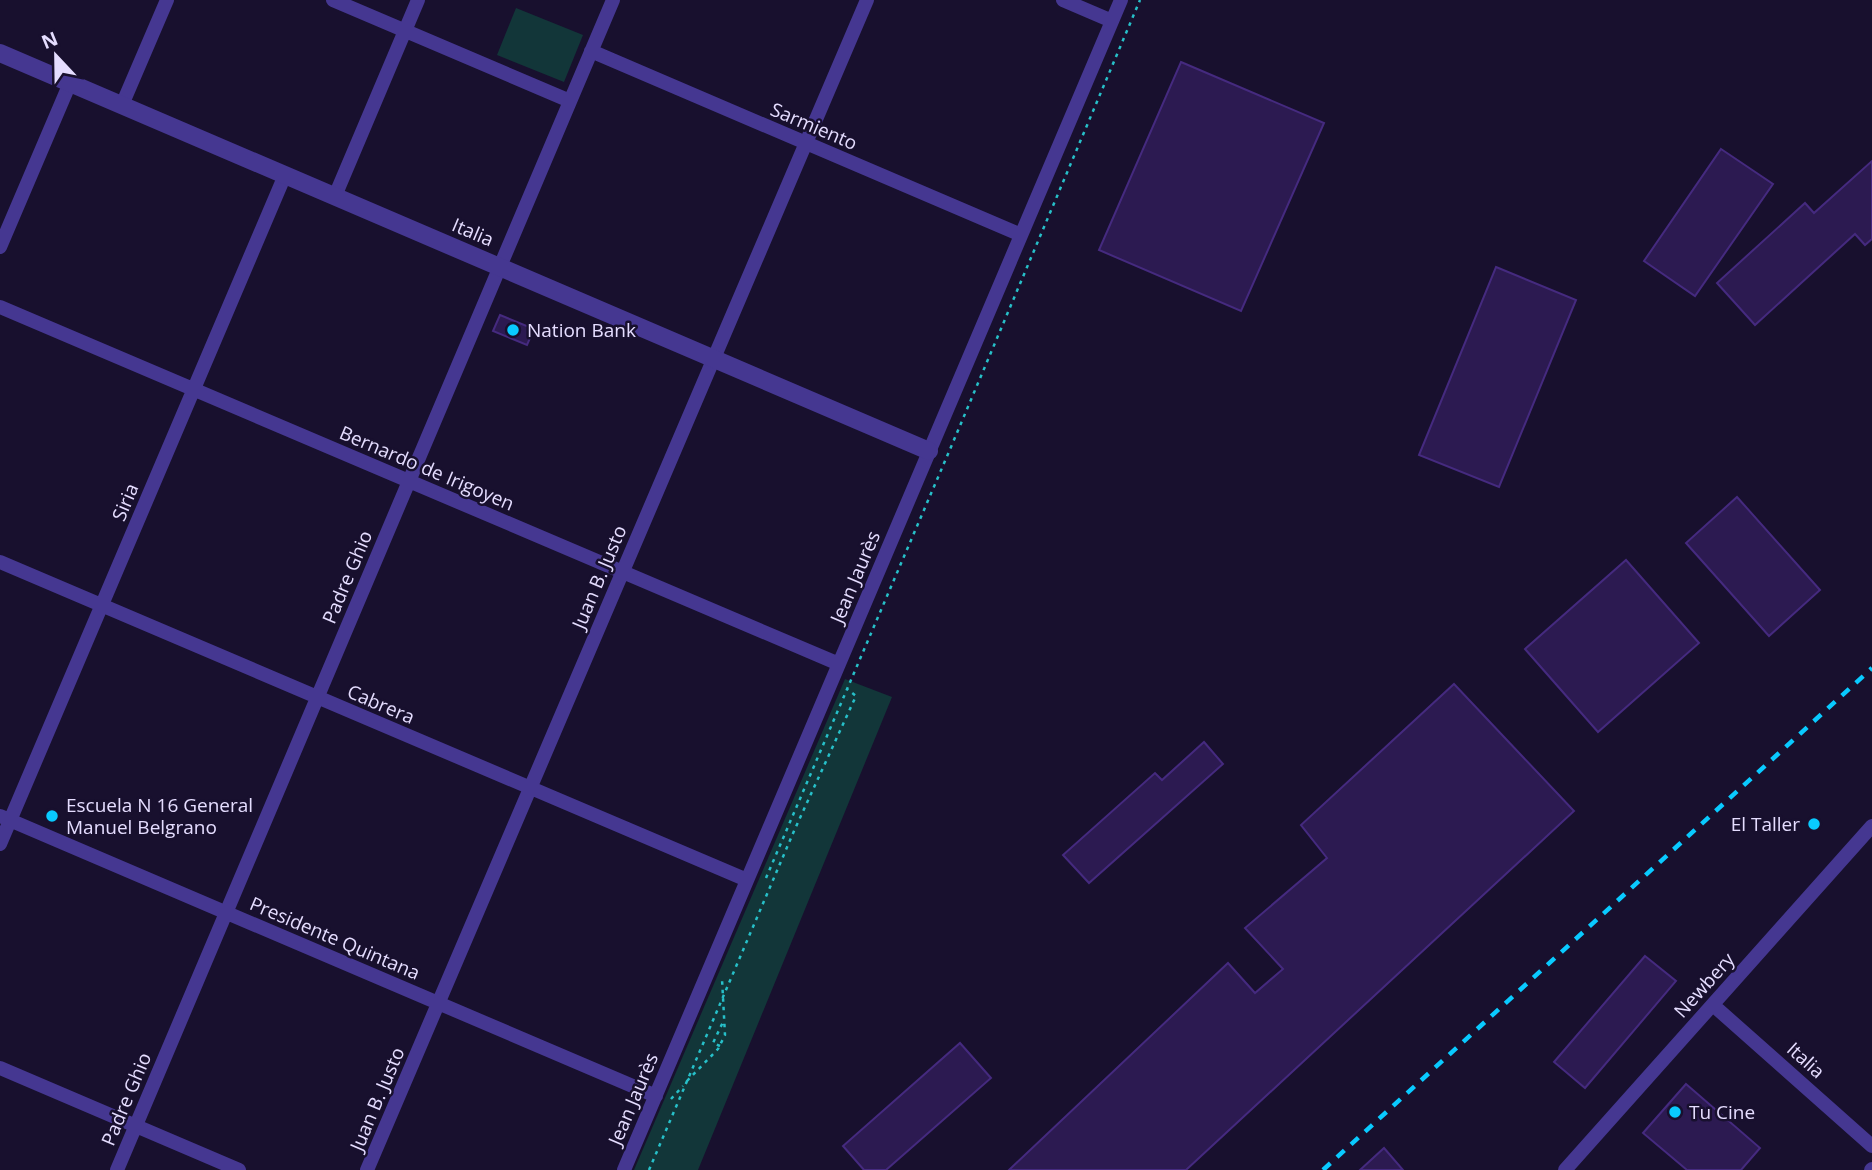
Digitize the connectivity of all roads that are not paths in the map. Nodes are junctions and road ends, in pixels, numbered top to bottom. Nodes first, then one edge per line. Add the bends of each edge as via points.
1 (167, 0) edge
2 (333, 0) edge
3 (418, 0) edge
4 (613, 0) edge
5 (867, 0) edge
6 (1063, 0) edge
7 (1121, 0) edge
8 (1112, 21) junction
9 (405, 31) junction
10 (591, 51) junction
11 (0, 53) edge
12 (70, 83) junction
13 (570, 101) junction
14 (122, 105) junction
15 (805, 143) junction
16 (285, 174) junction
17 (335, 196) junction
18 (1021, 235) junction
19 (0, 247) edge
20 (499, 266) junction
21 (0, 307) edge
22 (713, 358) junction
23 (194, 390) junction
24 (929, 451) junction
25 (408, 481) junction
26 (0, 562) edge
27 (622, 572) junction
28 (102, 606) junction
29 (836, 671) junction
30 (317, 697) junction
31 (530, 788) junction
32 (5, 818) edge
33 (1869, 837) edge
34 (0, 844) edge
35 (747, 880) junction
36 (226, 912) junction
37 (438, 1003) junction
38 (1713, 1004) junction
39 (0, 1068) edge
40 (656, 1096) junction
41 (136, 1126) junction
42 (1872, 1146) edge
43 (117, 1170) edge
44 (239, 1170) edge
45 (367, 1170) edge
46 (624, 1170) edge
47 (1565, 1170) edge

1 - 14 street
2 - 9 street
3 - 9 street
4 - 10 street, Padre Ghio
5 - 15 street, Juan B. Justo
6 - 8 street
7 - 8 street, Jean Jaurès
8 - 18 street, Jean Jaurès
9 - 13 street
9 - 17 street
10 - 13 street, Padre Ghio
10 - 15 street, Sarmiento
11 - 12 street, Italia
12 - 14 street, Italia
12 - 19 street
13 - 20 street, Padre Ghio
14 - 16 street, Italia
15 - 18 street, Sarmiento
15 - 22 street, Juan B. Justo
16 - 17 street, Italia
16 - 23 street, Siria
17 - 20 street, Italia
18 - 24 street, Jean Jaurès
20 - 22 street, Italia
20 - 25 street, Padre Ghio
21 - 23 street, Bernardo de Irigoyen
22 - 24 street, Italia
22 - 27 street, Juan B. Justo
23 - 25 street, Bernardo de Irigoyen
23 - 28 street, Siria
24 - 29 street, Jean Jaurès
25 - 27 street, Bernardo de Irigoyen
25 - 30 street, Padre Ghio
26 - 28 street, Cabrera
27 - 29 street, Bernardo de Irigoyen
27 - 31 street, Juan B. Justo
28 - 30 street, Cabrera
28 - 32 street, Siria
29 - 35 street, Jean Jaurès
30 - 31 street, Cabrera
30 - 36 street, Padre Ghio
31 - 35 street, Cabrera
31 - 37 street, Juan B. Justo
32 - 34 street, Siria
32 - 36 street, Presidente Quintana
33 - 38 street, Newbery
35 - 40 street, Jean Jaurès
36 - 37 street, Presidente Quintana
36 - 41 street, Padre Ghio
37 - 40 street, Presidente Quintana
37 - 45 street, Juan B. Justo
38 - 42 street, Italia
38 - 47 street, Newbery
39 - 41 street
40 - 46 street, Jean Jaurès
41 - 43 street, Padre Ghio
41 - 44 street

